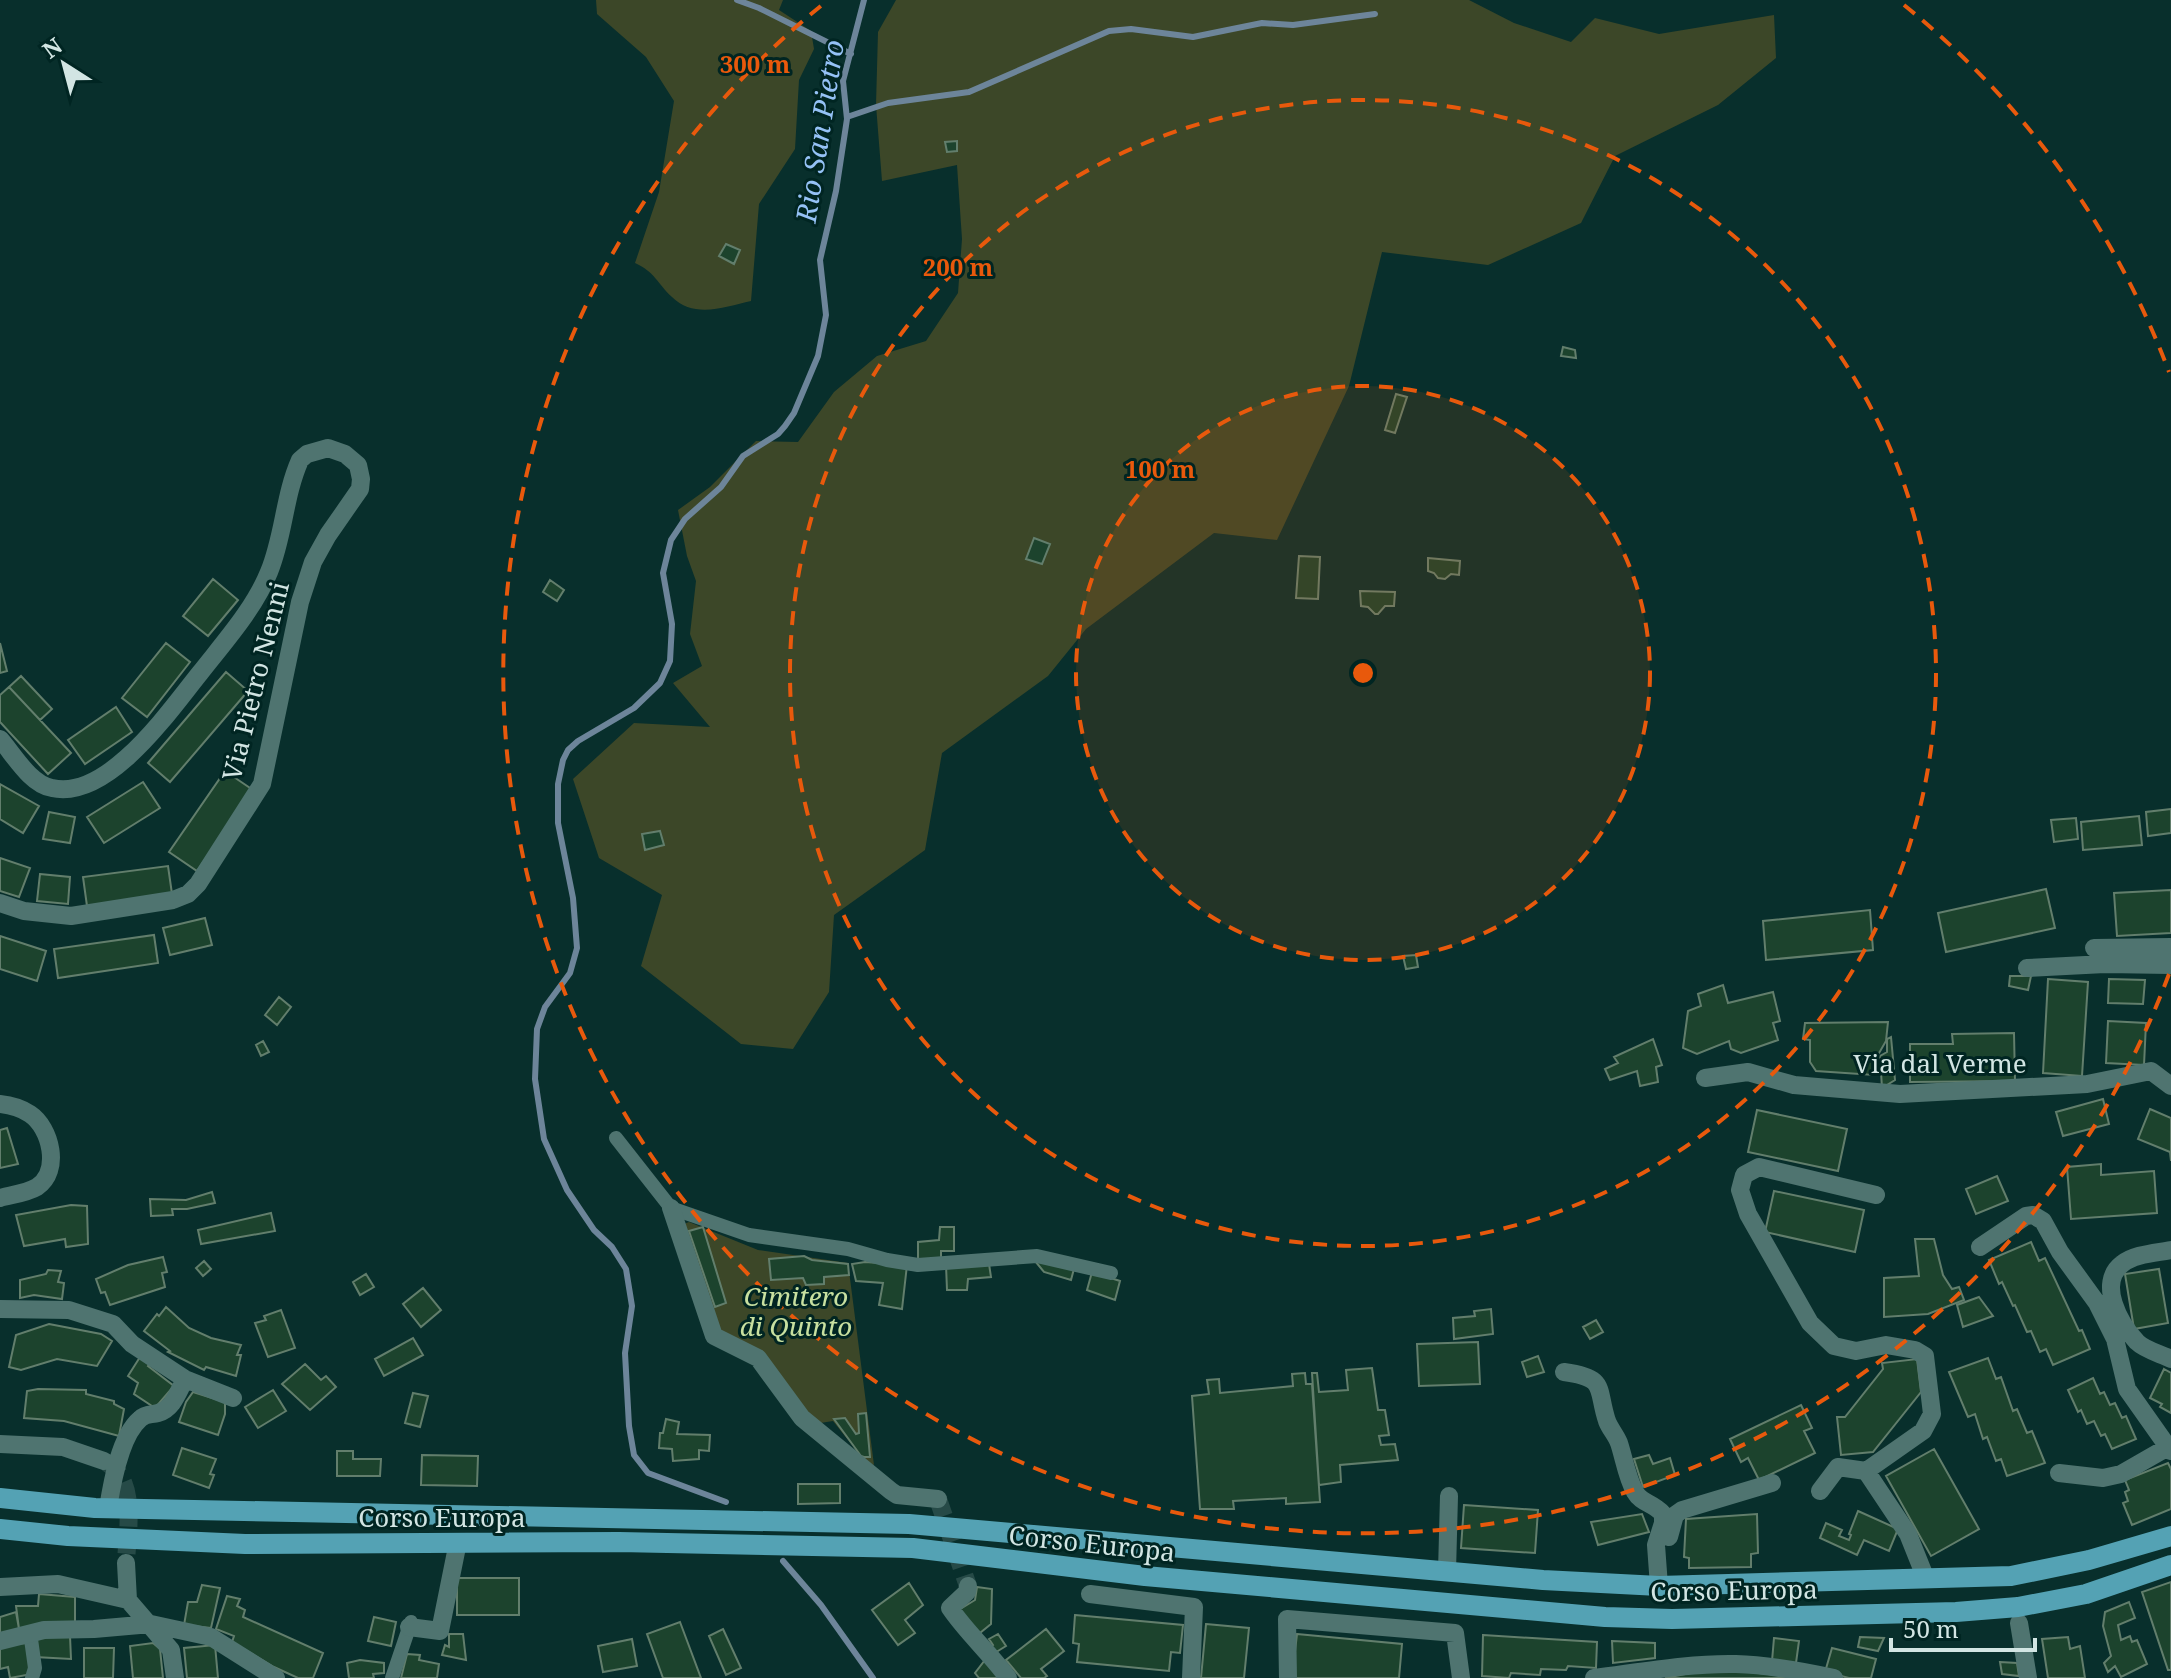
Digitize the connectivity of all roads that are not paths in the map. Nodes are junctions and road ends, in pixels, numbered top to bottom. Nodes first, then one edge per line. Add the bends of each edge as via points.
1 (0, 739) edge
2 (0, 903) edge
3 (2171, 947) edge
4 (2094, 948) dead end
5 (2171, 965) edge
6 (2027, 968) dead end
7 (1705, 1078) dead end
8 (2171, 1086) edge
9 (0, 1104) edge
10 (616, 1138) dead end
11 (1876, 1195) dead end
12 (0, 1198) edge
13 (671, 1208) junction
14 (1980, 1247) dead end
15 (2171, 1250) edge
16 (1111, 1273) dead end
17 (0, 1309) edge
18 (2171, 1359) edge
19 (1564, 1372) dead end
20 (185, 1379) junction
21 (233, 1398) dead end
22 (0, 1444) edge
23 (2169, 1449) edge
24 (104, 1461) tunnel mouth
25 (1866, 1471) junction
26 (2059, 1473) dead end
27 (1772, 1483) dead end
28 (1820, 1491) dead end
29 (1449, 1496) dead end
30 (0, 1498) edge
31 (938, 1499) dead end
32 (108, 1508) junction
33 (0, 1529) edge
34 (2171, 1536) edge
35 (458, 1542) junction
36 (126, 1563) tunnel mouth
37 (2171, 1565) edge
38 (1447, 1572) junction
39 (1659, 1578) junction
40 (1926, 1579) junction
41 (968, 1586) tunnel mouth
42 (0, 1587) edge
43 (1090, 1594) dead end
44 (128, 1600) junction
45 (2019, 1623) dead end
46 (151, 1624) junction
47 (410, 1624) joint
48 (30, 1632) junction
49 (0, 1641) edge
50 (32, 1678) edge
51 (175, 1678) edge
52 (276, 1678) edge
53 (392, 1678) edge
54 (1008, 1678) edge
55 (1191, 1678) edge
56 (1288, 1678) edge
57 (1461, 1678) edge
58 (1594, 1678) edge
59 (1834, 1678) edge
60 (2028, 1678) edge

1 - 2 street, Via Pietro Nenni via 40,784 51,788 77,787 110,771 150,735 261,591 300,460 328,448 352,457 361,472 360,489 328,535 304,589 262,784 193,890 173,900 71,916
3 - 4 street
5 - 6 street
7 - 8 street, Via dal Verme via 1748,1072 1794,1085 1900,1094 2087,1084 2151,1071
9 - 12 street via 32,1115 42,1125 51,1158 41,1185
10 - 13 street
11 - 25 street via 1759,1167 1744,1175 1740,1190 1748,1214 1810,1323 1834,1346 1856,1351 1886,1345 1925,1356 1932,1414 1923,1431
13 - 16 street via 749,1235 918,1265 1037,1256
13 - 31 street via 714,1336 758,1358 802,1418 891,1491
14 - 23 street via 2026,1216 2043,1221 2097,1303 2115,1339 2127,1389
15 - 18 street via 2129,1259 2110,1280 2112,1301 2139,1344
17 - 20 street via 69,1310 113,1324 132,1344
19 - 39 street, Corso Europa via 1586,1375 1601,1388 1608,1423 1634,1491 1663,1514 1656,1545
20 - 21 street
20 - 32 street via 172,1404 146,1414 131,1429
22 - 24 street via 63,1447
23 - 26 street via 2103,1478
25 - 28 street via 1838,1467
25 - 40 street via 1908,1534
27 - 39 street, Corso Europa via 1675,1515
29 - 38 street
30 - 32 main road, Corso Europa
32 - 38 main road, Corso Europa via 909,1524
33 - 35 main road, Corso Europa via 245,1544
34 - 40 main road, Corso Europa via 2050,1570
35 - 37 main road, Corso Europa via 913,1548 1145,1576 1672,1619 2018,1607 2090,1593
35 - 47 street via 440,1631
36 - 44 street
38 - 39 main road, Corso Europa
39 - 40 main road, Corso Europa
41 - 54 street via 950,1608
42 - 44 street via 58,1584
43 - 55 street via 1194,1607
44 - 46 street
45 - 60 street
46 - 48 street
46 - 51 street via 171,1650
46 - 52 street via 211,1637
47 - 53 street
48 - 49 street
48 - 50 street
56 - 57 street via 1287,1619 1455,1633
58 - 59 street via 1734,1664

